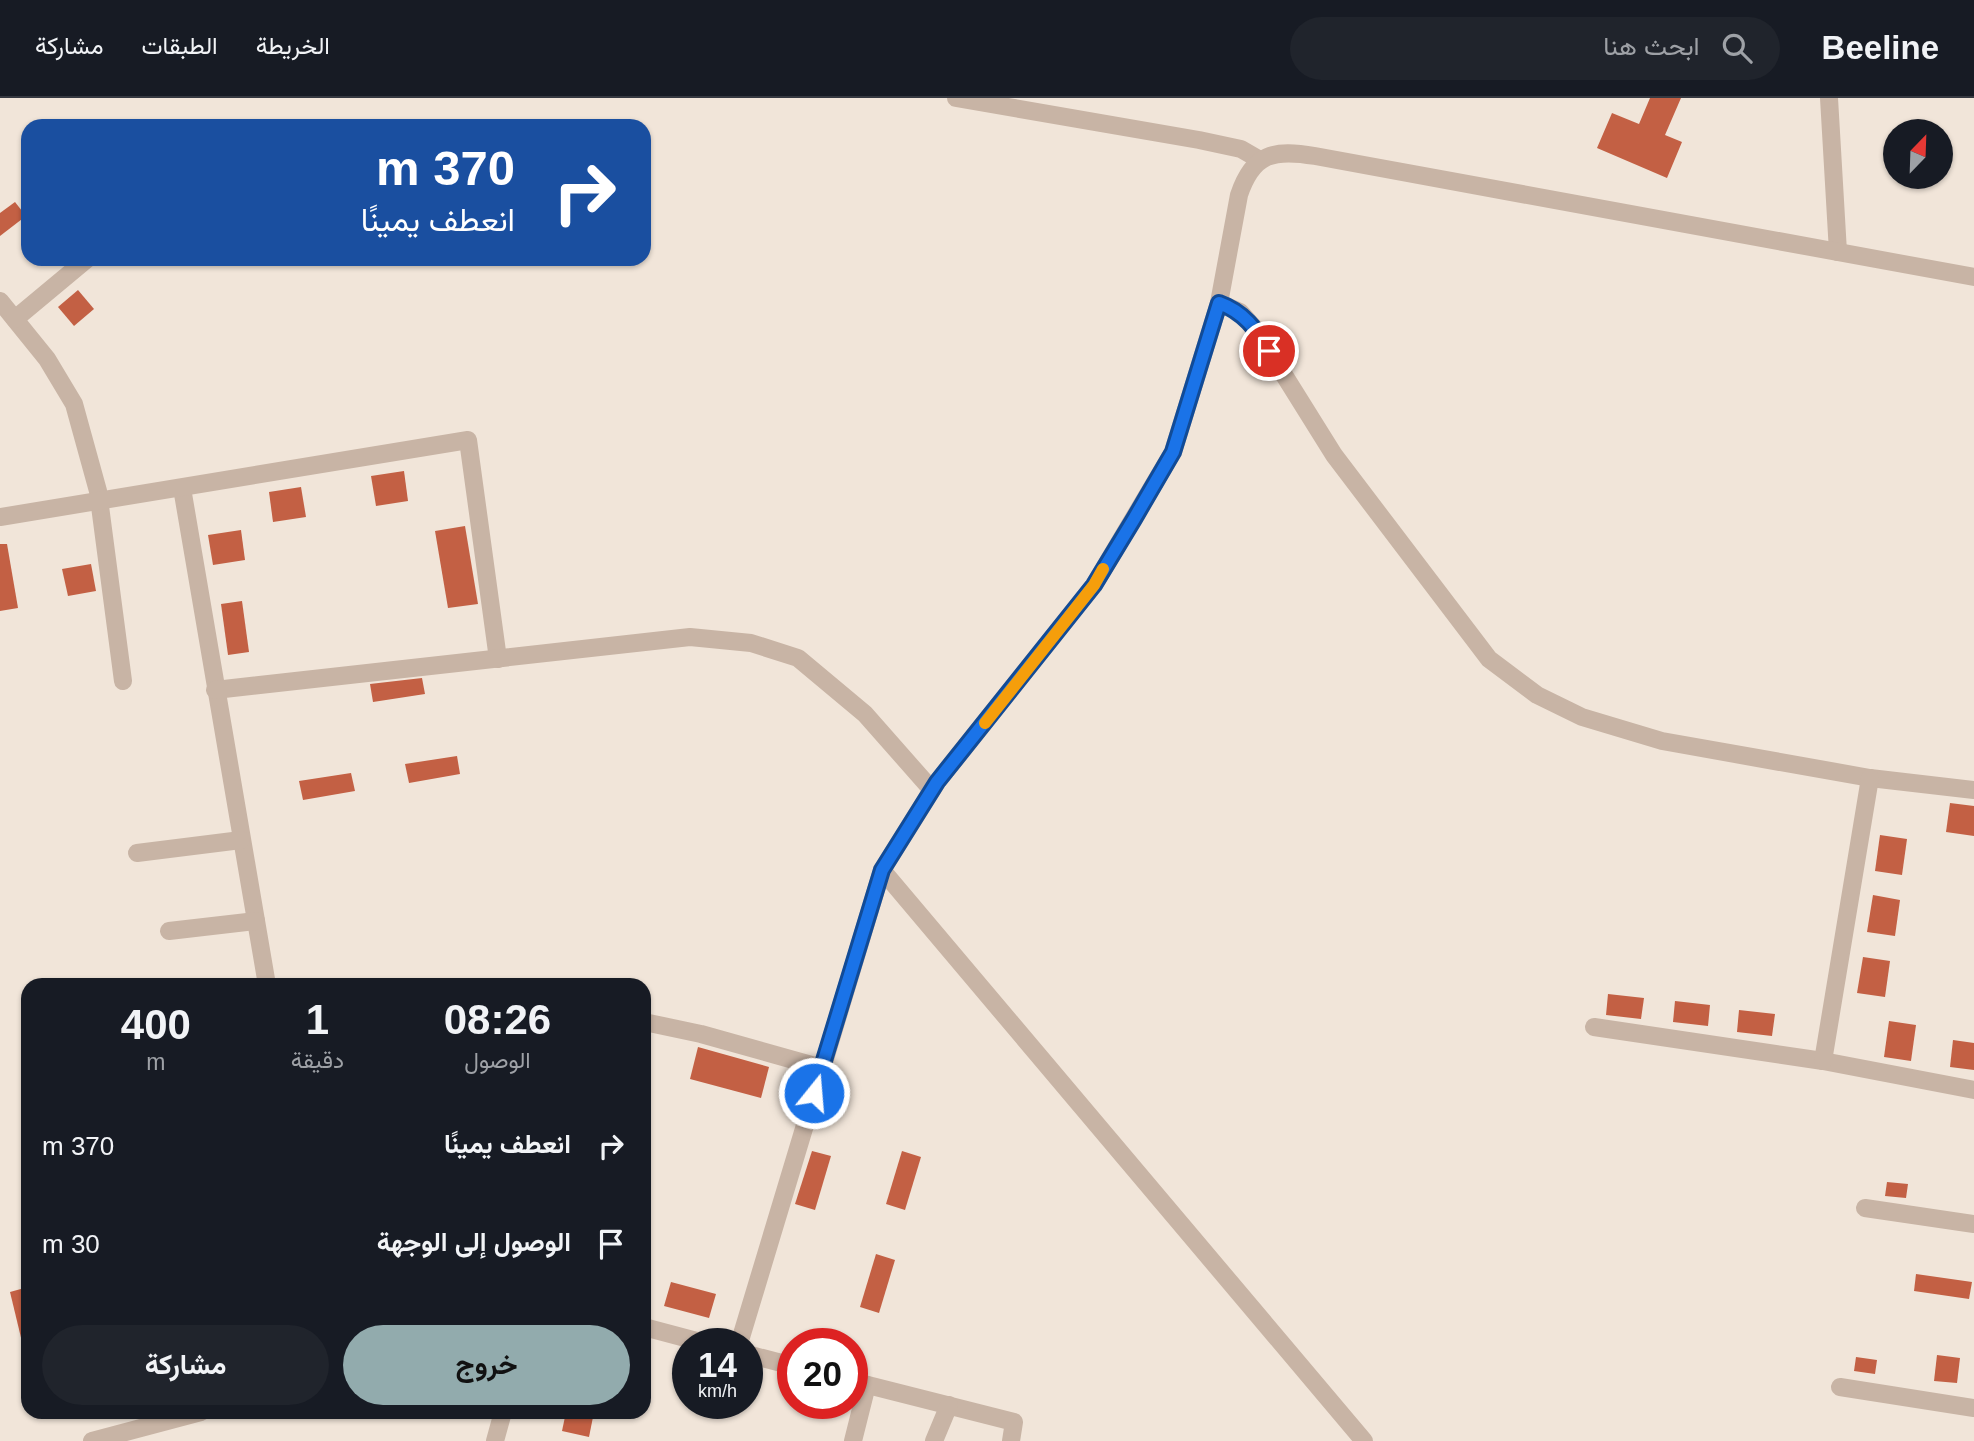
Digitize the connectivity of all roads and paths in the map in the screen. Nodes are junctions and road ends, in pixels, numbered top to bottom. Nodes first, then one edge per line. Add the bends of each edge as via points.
1 (956, 98) edge
2 (1829, 98) edge
3 (1260, 160) junction
4 (1838, 252) junction
5 (79, 266) edge
6 (1974, 277) edge
7 (0, 301) edge
8 (1219, 303) junction
9 (15, 319) junction
10 (182, 488) junction
11 (99, 502) junction
12 (0, 517) edge
13 (498, 659) junction
14 (123, 681) dead end
15 (215, 690) junction
16 (1870, 778) junction
17 (932, 790) junction
18 (1974, 790) edge
19 (242, 839) junction
20 (137, 853) dead end
21 (882, 870) junction
22 (256, 922) junction
23 (169, 931) dead end
24 (266, 978) edge
25 (651, 1023) edge
26 (1594, 1027) dead end
27 (1823, 1061) junction
28 (822, 1068) junction
29 (1974, 1090) edge
30 (1865, 1208) dead end
31 (1974, 1224) edge
32 (744, 1328) edge
33 (651, 1329) edge
34 (672, 1334) edge
35 (868, 1385) edge
36 (1840, 1387) dead end
37 (948, 1405) junction
38 (1974, 1408) edge
39 (501, 1419) edge
40 (856, 1419) edge
41 (133, 1421) edge
42 (92, 1441) edge
43 (495, 1441) edge
44 (853, 1441) edge
45 (934, 1441) edge
46 (1011, 1441) edge
47 (1364, 1441) edge

1 - 3 lane via 1199,140 1241,149
2 - 4 lane
3 - 4 lane via 1282,153 1308,154
3 - 8 lane via 1239,195
4 - 6 lane
5 - 9 lane
7 - 9 lane
8 - 16 lane via 1240,313 1256,330 1334,455 1489,659 1537,695 1582,717 1637,735
8 - 17 lane via 1173,452 1094,585
9 - 11 lane via 74,404
10 - 11 lane
10 - 13 lane via 468,440
10 - 15 lane
11 - 12 lane
11 - 14 lane
13 - 15 lane
13 - 17 lane via 690,637 751,643 798,658 865,714
15 - 19 lane
16 - 18 lane
16 - 27 lane
17 - 21 lane
19 - 20 lane
19 - 22 lane
21 - 28 lane
21 - 47 lane
22 - 23 lane
22 - 24 lane
25 - 28 lane
26 - 27 lane
27 - 29 lane
28 - 32 lane
30 - 31 lane
33 - 34 lane
35 - 37 lane
36 - 38 lane
37 - 45 lane
37 - 46 lane via 1014,1422
39 - 43 lane
40 - 44 lane
41 - 42 lane

